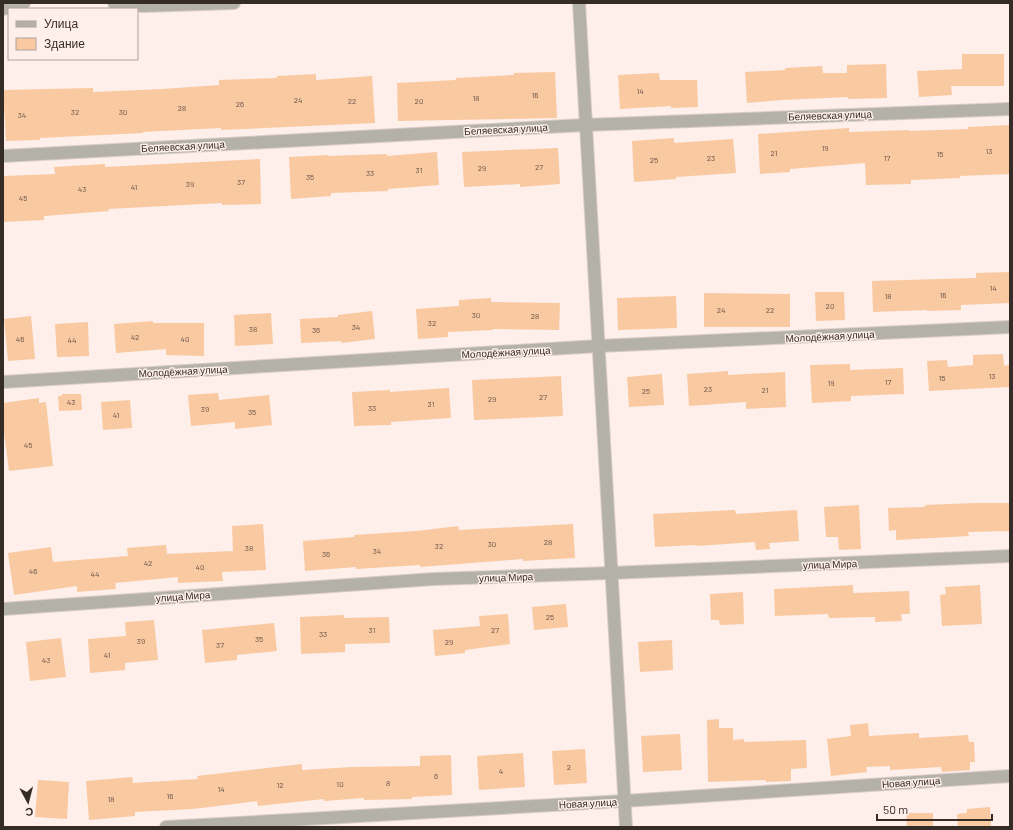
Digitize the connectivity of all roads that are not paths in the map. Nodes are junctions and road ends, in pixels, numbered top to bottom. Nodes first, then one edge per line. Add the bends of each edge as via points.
1 (24, 3) edge
2 (114, 3) edge
3 (234, 3) edge
4 (579, 3) edge
5 (3, 9) edge
6 (1010, 109) edge
7 (585, 125) junction
8 (3, 156) edge
9 (1010, 328) edge
10 (599, 346) junction
11 (3, 382) edge
12 (1010, 556) edge
13 (611, 573) junction
14 (3, 609) edge
15 (1010, 776) edge
16 (624, 800) junction
17 (166, 827) edge
18 (626, 827) edge

1 - 5 street
2 - 3 street via 143,6
4 - 7 street
6 - 7 street, Беляевская улица
7 - 8 street, Беляевская улица
7 - 10 street
9 - 10 street, Молодёжная улица
10 - 11 street, Молодёжная улица
10 - 13 street
12 - 13 street, улица Мира
13 - 14 street, улица Мира via 434,579
13 - 16 street
15 - 16 street, Новая улица
16 - 17 street, Новая улица
16 - 18 street

